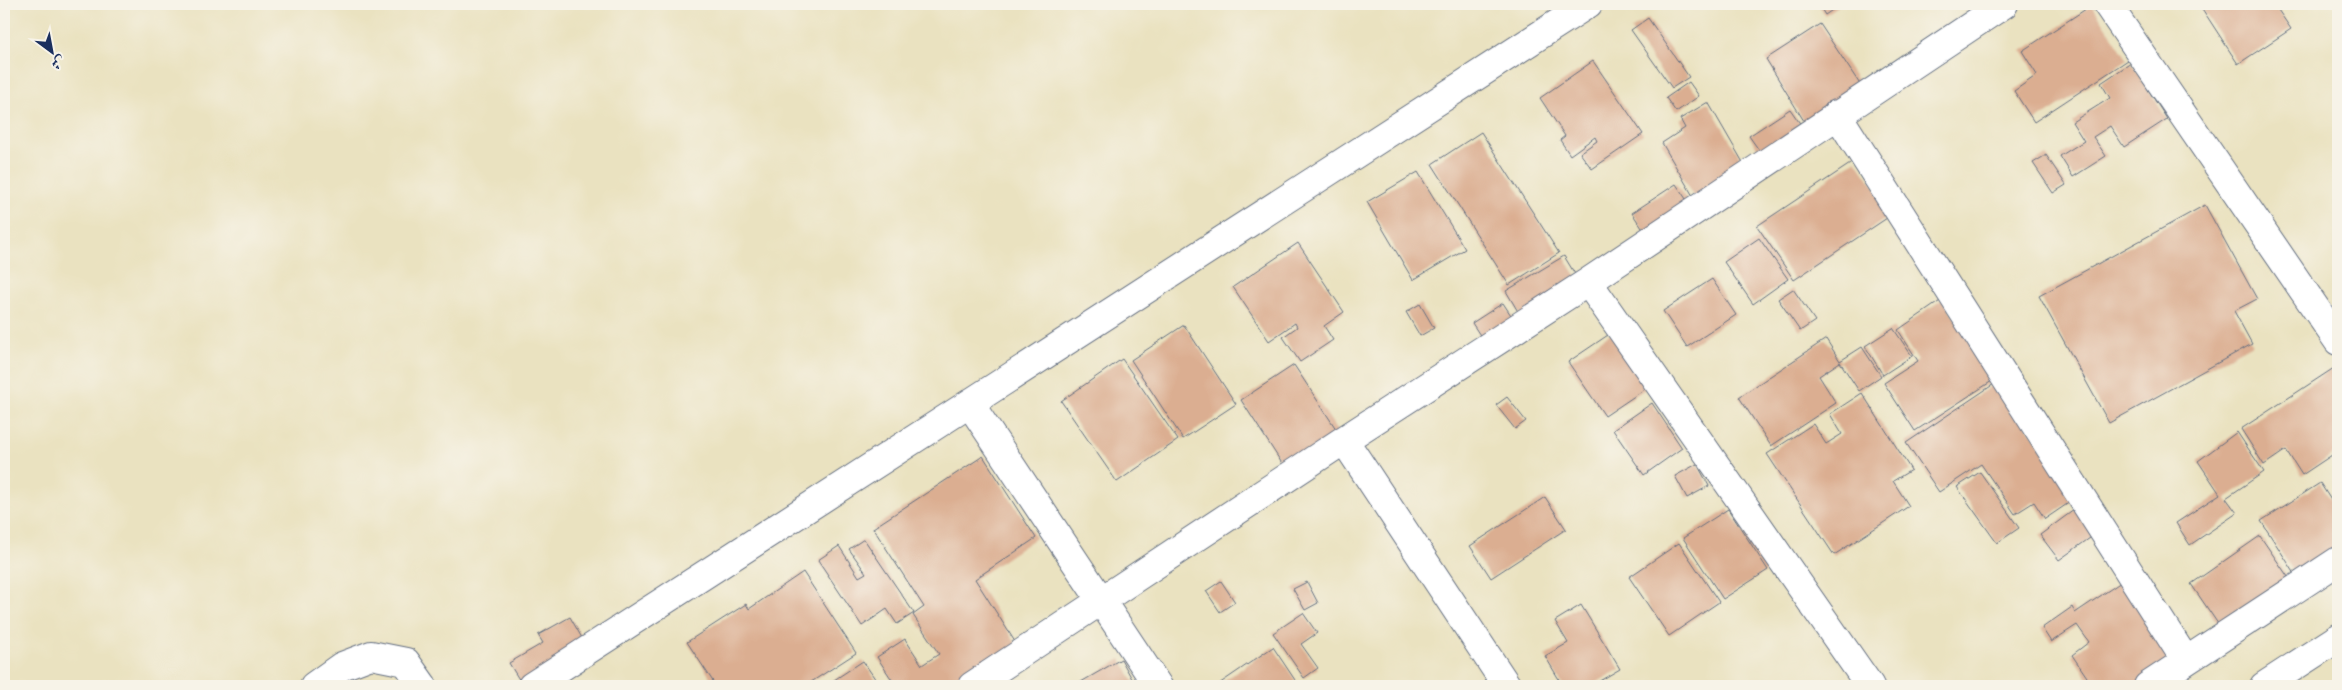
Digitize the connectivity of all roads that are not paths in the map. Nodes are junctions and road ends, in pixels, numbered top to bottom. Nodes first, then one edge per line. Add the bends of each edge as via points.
1 (1588, 4) edge
2 (2004, 4) edge
3 (2107, 4) edge
4 (1837, 114) junction
5 (1588, 282) junction
6 (2338, 341) edge
7 (970, 404) junction
8 (1344, 440) junction
9 (2338, 561) edge
10 (1101, 599) junction
11 (2338, 638) edge
12 (2186, 660) junction
13 (314, 686) edge
14 (424, 686) edge
15 (532, 686) edge
16 (972, 686) edge
17 (1158, 686) edge
18 (1507, 686) edge
19 (1870, 686) edge
20 (2148, 686) edge
21 (2264, 686) edge

1 - 7 street
2 - 4 street
3 - 6 street
4 - 5 street
4 - 12 street
5 - 8 street
5 - 19 street
7 - 10 street
7 - 15 street
8 - 10 street
8 - 18 street
9 - 12 street
10 - 16 street
10 - 17 street
11 - 21 street
12 - 20 street
13 - 14 street via 342,666 371,654 406,662

